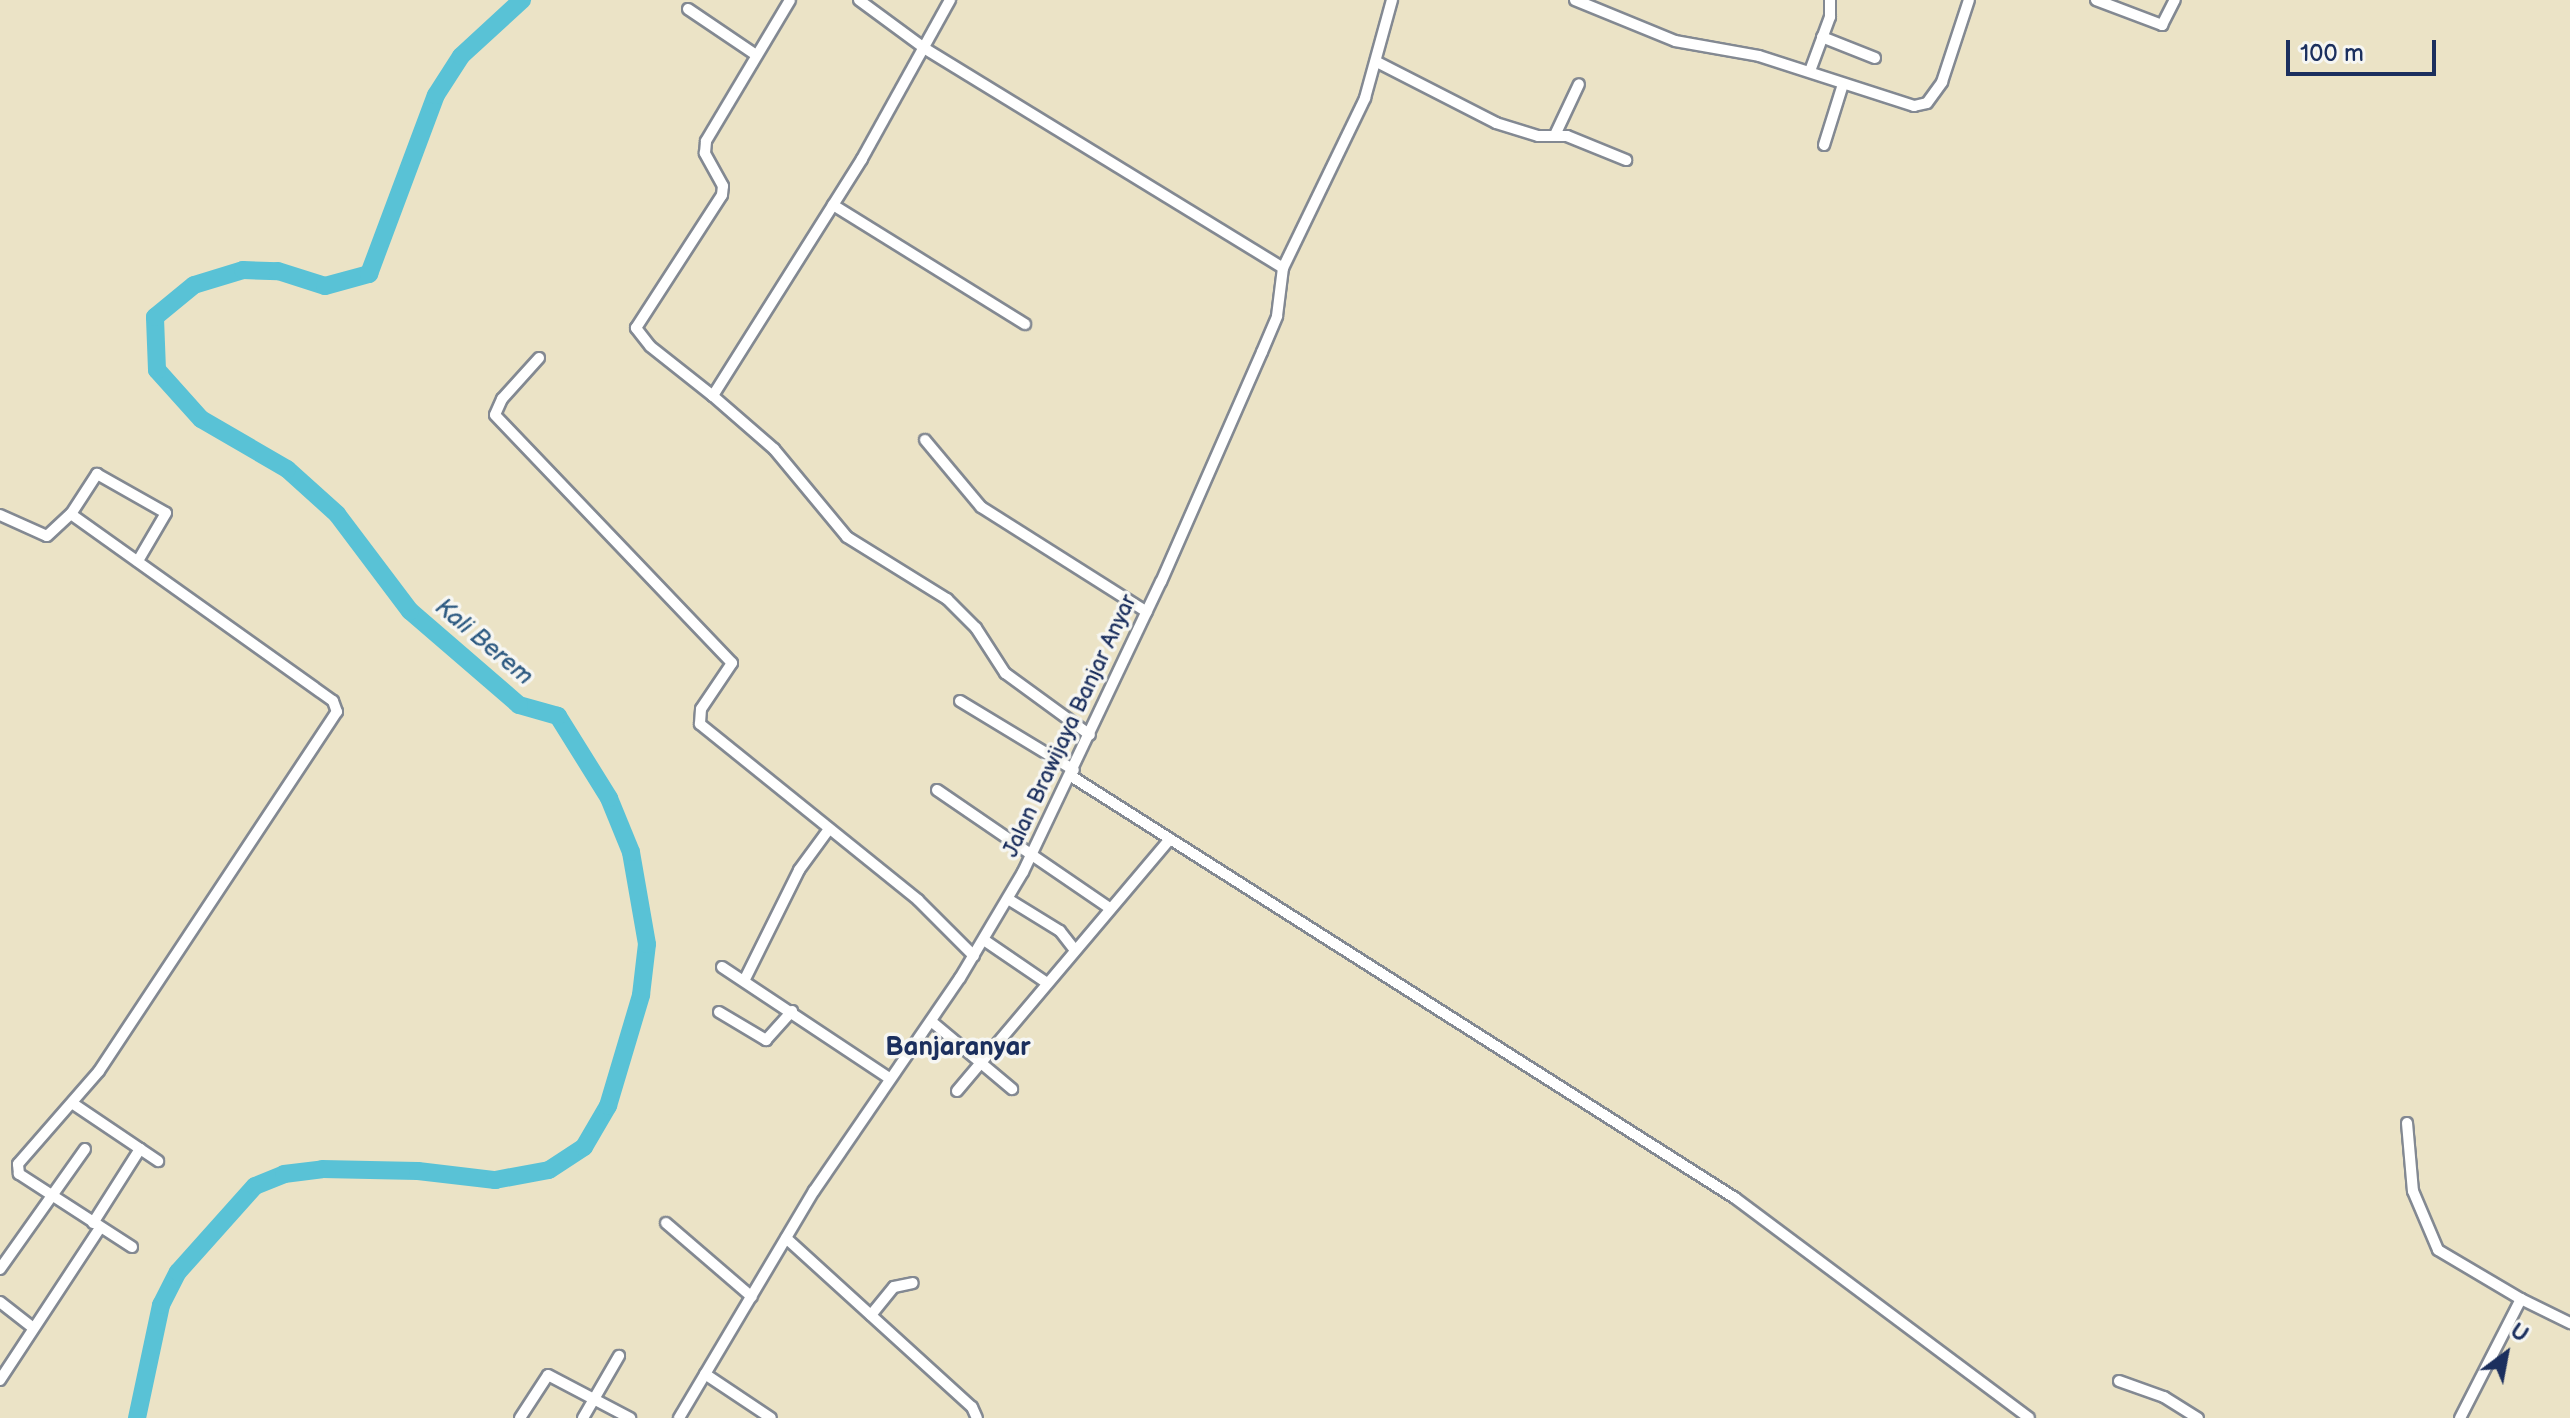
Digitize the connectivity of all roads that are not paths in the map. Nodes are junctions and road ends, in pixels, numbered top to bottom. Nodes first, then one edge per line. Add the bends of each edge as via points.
1 (790, 0) edge
2 (859, 0) edge
3 (950, 0) edge
4 (1392, 0) edge
5 (1575, 0) edge
6 (1830, 0) edge
7 (1969, 0) edge
8 (2096, 0) edge
9 (2175, 0) edge
10 (688, 9) dead end
11 (1822, 37) junction
12 (924, 48) junction
13 (756, 55) junction
14 (1875, 58) dead end
15 (1377, 62) junction
16 (1810, 71) junction
17 (1579, 84) dead end
18 (1843, 84) junction
19 (1555, 135) junction
20 (1824, 145) dead end
21 (1626, 160) dead end
22 (833, 205) junction
23 (1283, 268) junction
24 (1025, 324) dead end
25 (539, 358) dead end
26 (713, 396) junction
27 (925, 440) dead end
28 (71, 514) junction
29 (0, 515) edge
30 (138, 561) junction
31 (1147, 612) junction
32 (960, 701) dead end
33 (1090, 735) junction
34 (1072, 773) junction
35 (937, 790) dead end
36 (829, 829) junction
37 (1170, 839) junction
38 (1031, 857) junction
39 (1008, 899) junction
40 (1108, 907) junction
41 (984, 940) junction
42 (1074, 949) junction
43 (974, 956) junction
44 (722, 967) dead end
45 (744, 981) junction
46 (1047, 983) junction
47 (792, 1011) junction
48 (719, 1012) dead end
49 (931, 1021) junction
50 (982, 1060) junction
51 (889, 1078) junction
52 (1012, 1089) dead end
53 (957, 1091) dead end
54 (72, 1103) junction
55 (2407, 1123) dead end
56 (85, 1149) dead end
57 (140, 1149) junction
58 (158, 1161) dead end
59 (55, 1198) junction
60 (666, 1223) dead end
61 (96, 1226) junction
62 (786, 1238) junction
63 (132, 1247) dead end
64 (0, 1269) edge
65 (913, 1283) dead end
66 (752, 1297) junction
67 (2521, 1299) junction
68 (0, 1302) edge
69 (871, 1315) junction
70 (2570, 1323) edge
71 (31, 1326) junction
72 (619, 1356) dead end
73 (705, 1374) junction
74 (0, 1380) edge
75 (2119, 1381) dead end
76 (595, 1398) junction
77 (520, 1418) edge
78 (583, 1418) edge
79 (630, 1418) edge
80 (679, 1418) edge
81 (771, 1418) edge
82 (977, 1418) edge
83 (2029, 1418) edge
84 (2198, 1418) edge
85 (2460, 1418) edge

1 - 13 street
2 - 12 street
3 - 12 street
4 - 15 street, Jalan Brawijaya Banjar Anyar
5 - 16 street via 1675,41
6 - 11 street
7 - 18 street via 1947,69 1927,103 1914,106
8 - 9 street via 2162,25
10 - 13 street
11 - 14 street
11 - 16 street
12 - 22 street
12 - 23 street
13 - 26 street via 706,141 705,153 723,186 722,195 636,328 650,346
15 - 19 street via 1496,123 1538,136
15 - 23 street, Jalan Brawijaya Banjar Anyar via 1329,181
16 - 18 street
17 - 19 street
18 - 20 street
19 - 21 street
22 - 24 street
22 - 26 street
23 - 31 street, Jalan Brawijaya Banjar Anyar via 1277,316
25 - 36 street via 502,399 495,415 500,425 732,663 701,709 700,724
26 - 33 street via 785,460 847,537 947,599 976,628 1005,673
27 - 31 street via 981,507
28 - 29 street via 47,536
28 - 30 street
28 - 30 street via 97,474 165,511
30 - 54 street via 333,701 337,712 99,1071
31 - 33 street, Jalan Brawijaya Banjar Anyar
32 - 34 street
33 - 34 street, Jalan Brawijaya Banjar Anyar
34 - 37 street
34 - 38 street, Jalan Brawijaya Banjar Anyar
35 - 38 street
36 - 43 street via 918,900
36 - 45 street via 799,870
37 - 40 street
37 - 83 street via 1735,1198
38 - 39 street, Jalan Brawijaya Banjar Anyar
38 - 40 street
39 - 41 street, Jalan Brawijaya Banjar Anyar
39 - 42 street via 1060,931
40 - 42 street
41 - 43 street, Jalan Brawijaya Banjar Anyar
41 - 46 street
42 - 46 street
43 - 49 street, Jalan Brawijaya Banjar Anyar
44 - 45 street
45 - 47 street
46 - 50 street
47 - 48 street via 766,1040
47 - 51 street
49 - 50 street
49 - 51 street, Jalan Brawijaya Banjar Anyar
50 - 52 street
50 - 53 street
51 - 62 street, Jalan Brawijaya Banjar Anyar
54 - 57 street
54 - 59 street via 17,1168
55 - 67 street via 2413,1191 2438,1250
56 - 59 street
57 - 58 street
57 - 61 street
59 - 61 street
59 - 64 street
60 - 66 street
61 - 63 street
61 - 71 street
62 - 66 street, Jalan Brawijaya Banjar Anyar
62 - 69 street
65 - 69 street via 894,1287
66 - 73 street, Jalan Brawijaya Banjar Anyar
67 - 70 street
67 - 85 street
68 - 71 street
69 - 82 street via 972,1407
71 - 74 street
72 - 76 street
73 - 80 street, Jalan Brawijaya Banjar Anyar
73 - 81 street
75 - 84 street via 2164,1397
76 - 77 street via 548,1375
76 - 78 street
76 - 79 street

